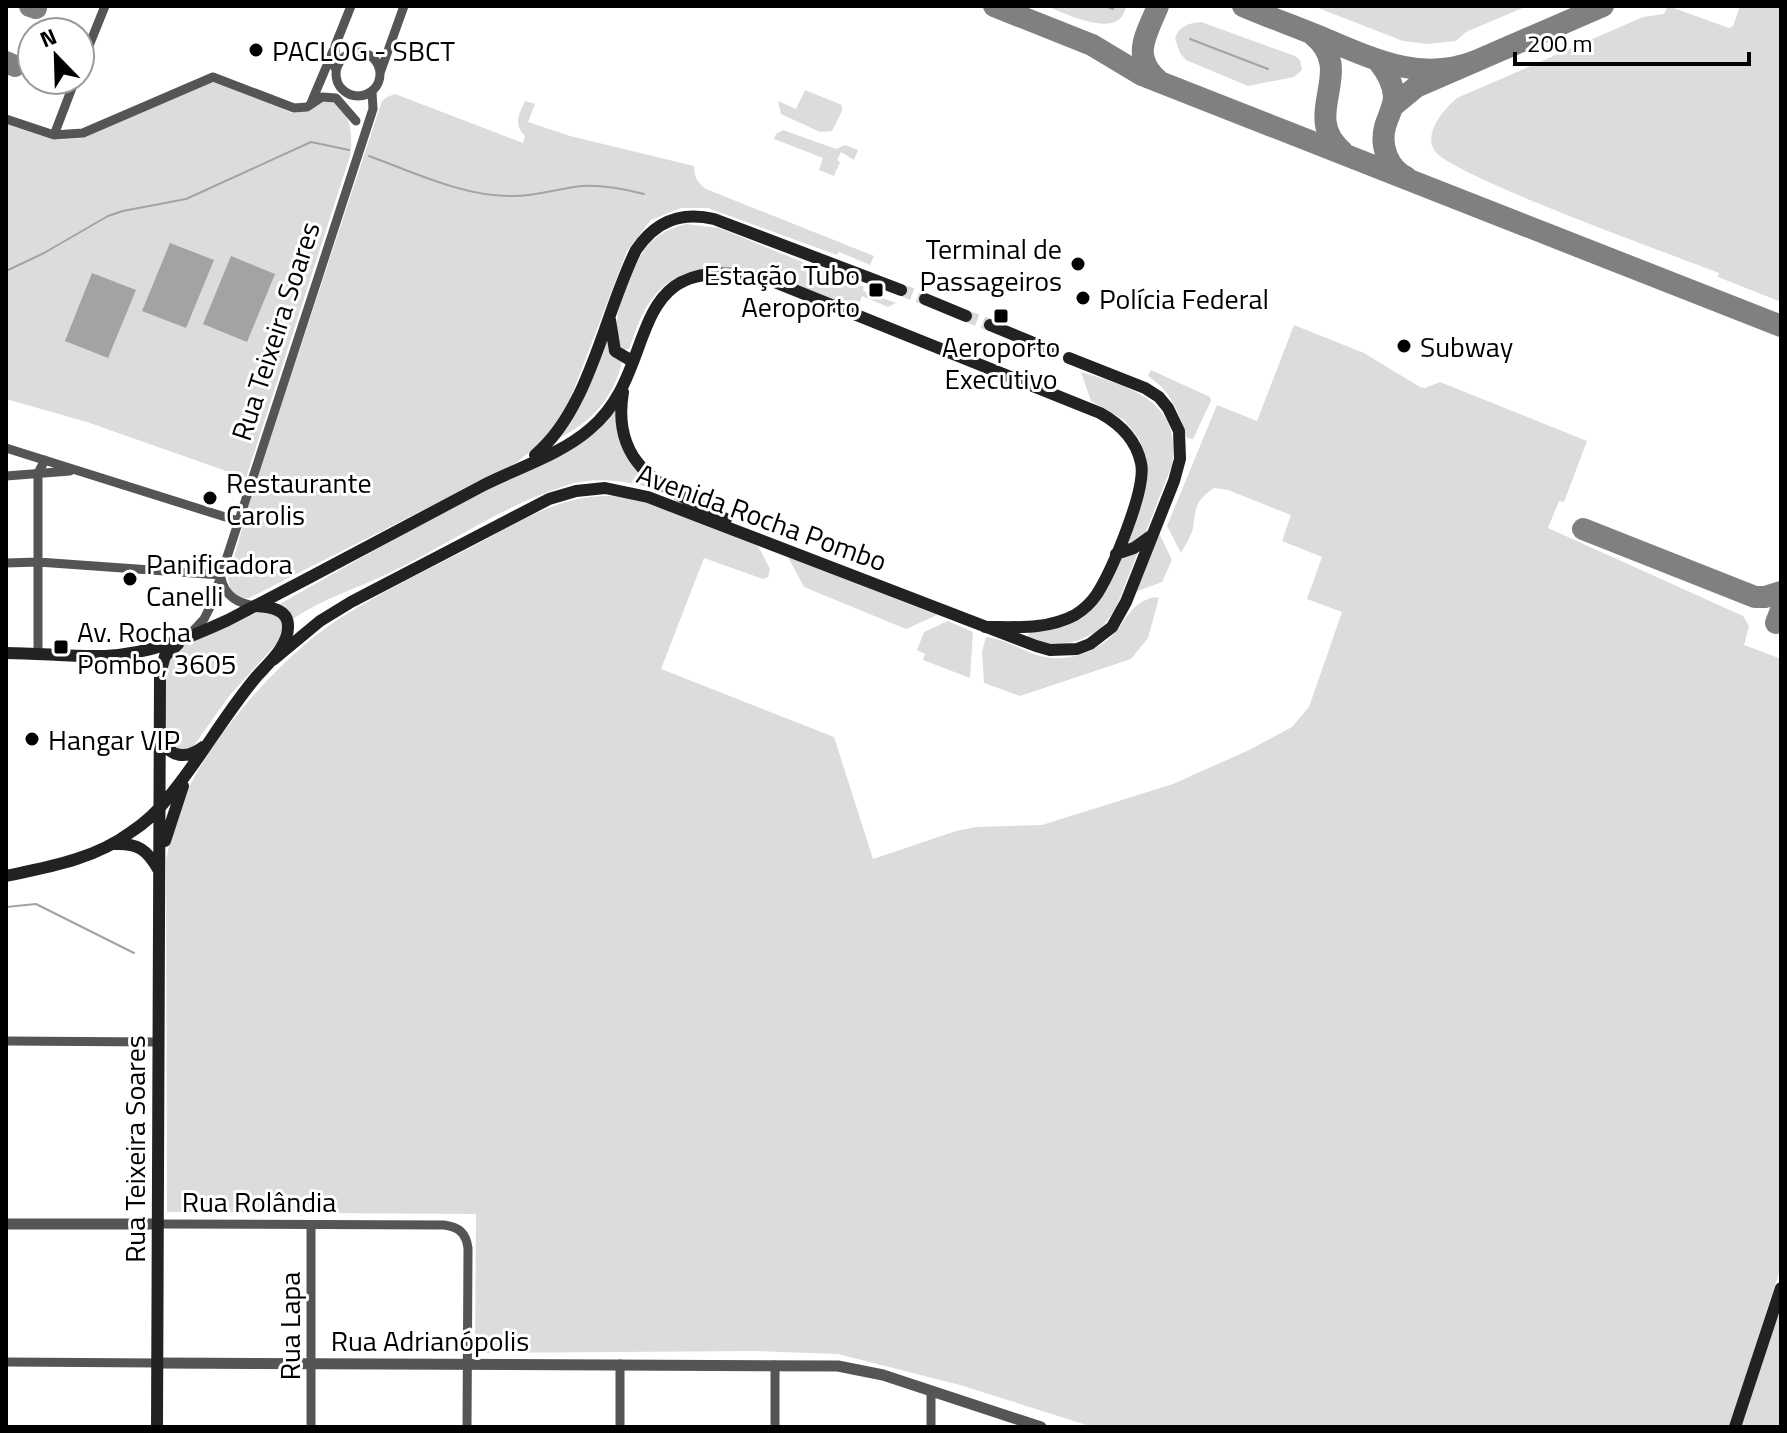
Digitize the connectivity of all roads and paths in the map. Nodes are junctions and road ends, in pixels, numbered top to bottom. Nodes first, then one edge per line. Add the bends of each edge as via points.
1 (105, 6) edge
2 (351, 6) edge
3 (404, 6) edge
4 (96, 28) edge
5 (335, 46) junction
6 (380, 73) junction
7 (335, 74) junction
8 (343, 92) junction
9 (372, 92) junction
10 (69, 96) edge
11 (311, 103) junction
12 (6, 119) edge
13 (356, 121) junction
14 (54, 135) junction
15 (359, 148) junction
16 (901, 290) tunnel mouth
17 (925, 299) tunnel mouth
18 (610, 313) junction
19 (966, 316) tunnel mouth
20 (990, 325) tunnel mouth
21 (1051, 350) dead end
22 (1069, 358) dead end
23 (632, 361) junction
24 (625, 381) junction
25 (6, 448) edge
26 (49, 464) junction
27 (509, 472) junction
28 (38, 473) junction
29 (6, 476) edge
30 (238, 521) junction
31 (1153, 535) junction
32 (772, 543) junction
33 (1116, 554) junction
34 (38, 562) junction
35 (6, 563) edge
36 (221, 575) junction
37 (255, 606) junction
38 (985, 627) junction
39 (185, 639) junction
40 (6, 653) edge
41 (38, 653) junction
42 (273, 660) junction
43 (160, 740) junction
44 (205, 745) junction
45 (189, 771) junction
46 (160, 808) junction
47 (112, 844) junction
48 (159, 872) junction
49 (6, 876) edge
50 (6, 1041) edge
51 (158, 1042) junction
52 (6, 1224) edge
53 (158, 1224) junction
54 (311, 1225) junction
55 (1781, 1288) edge
56 (6, 1362) edge
57 (157, 1363) junction
58 (311, 1363) junction
59 (467, 1364) junction
60 (620, 1364) junction
61 (775, 1365) junction
62 (931, 1391) junction
63 (157, 1427) edge
64 (311, 1427) edge
65 (467, 1427) edge
66 (620, 1427) edge
67 (775, 1427) edge
68 (931, 1427) edge
69 (1041, 1427) edge
70 (1735, 1427) edge

1 - 4 street
2 - 5 street
3 - 6 street
5 - 7 street
5 - 11 street
6 - 7 street via 374,59 361,52 346,55
6 - 9 street
7 - 8 street
8 - 9 street via 357,97
8 - 13 street, Rua Teixeira Soares
9 - 15 street, Rua Teixeira Soares via 373,109
10 - 14 street
11 - 13 street via 336,98
11 - 14 street via 294,108 213,77 96,129
12 - 14 street
13 - 15 street, Rua Teixeira Soares
15 - 30 street, Rua Teixeira Soares
16 - 18 main road, Avenida Rocha Pombo via 758,234 689,215 664,223 642,241
17 - 19 main road
18 - 23 main road via 612,346
18 - 27 main road, Avenida Rocha Pombo via 567,418 548,444
20 - 21 main road
22 - 31 main road, Avenida Rocha Pombo via 1145,388 1159,397 1175,420 1180,459
23 - 24 main road, Avenida Rocha Pombo
23 - 33 main road, Avenida Rocha Pombo via 656,305 685,281 735,274 772,281 1085,407 1121,427 1136,445 1143,474
24 - 27 main road, Avenida Rocha Pombo via 592,428
24 - 32 main road via 622,431 647,475
25 - 26 street
26 - 28 street
26 - 30 street
27 - 37 main road, Avenida Rocha Pombo
28 - 29 street
28 - 34 street
30 - 36 street, Rua Teixeira Soares
31 - 33 main road
31 - 38 main road, Avenida Rocha Pombo via 1119,617 1090,644 1050,650
32 - 38 main road, Avenida Rocha Pombo
32 - 42 main road, Avenida Rocha Pombo via 633,492 576,491 534,506 351,602
33 - 38 main road, Avenida Rocha Pombo via 1096,595 1074,615 1042,626
34 - 35 street
34 - 36 street
34 - 41 street
36 - 37 street via 234,600
36 - 39 street, Rua Teixeira Soares via 208,612
37 - 39 main road, Avenida Rocha Pombo
37 - 42 main road via 276,609 287,620 287,635
39 - 41 main road, Avenida Rocha Pombo via 106,656
39 - 43 main road, Rua Teixeira Soares via 165,656 161,669
40 - 41 main road, Avenida Rocha Pombo
42 - 44 main road
43 - 44 main road via 179,756
43 - 46 main road, Rua Teixeira Soares
44 - 45 main road
45 - 46 main road
45 - 48 main road, Rua Teixeira Soares via 171,816
46 - 47 main road
46 - 48 main road, Rua Teixeira Soares
47 - 48 main road via 139,846
47 - 49 main road via 70,861
48 - 51 main road, Rua Teixeira Soares
50 - 51 street
51 - 53 main road, Rua Teixeira Soares
52 - 53 street, Rua Rolândia
53 - 54 street, Rua Rolândia
53 - 57 main road, Rua Teixeira Soares
54 - 58 street, Rua Lapa
54 - 59 street, Rua Rolândia via 444,1225 462,1231 468,1248
55 - 70 main road
56 - 57 street, Rua Adrianópolis
57 - 58 street, Rua Adrianópolis
57 - 63 main road, Rua Teixeira Soares
58 - 59 street, Rua Adrianópolis
58 - 64 street, Rua Lapa
59 - 60 street, Rua Adrianópolis
59 - 65 street
60 - 61 street, Rua Adrianópolis
60 - 66 street
61 - 62 street, Rua Adrianópolis via 854,1368
61 - 67 street
62 - 68 street
62 - 69 street, Rua Adrianópolis

